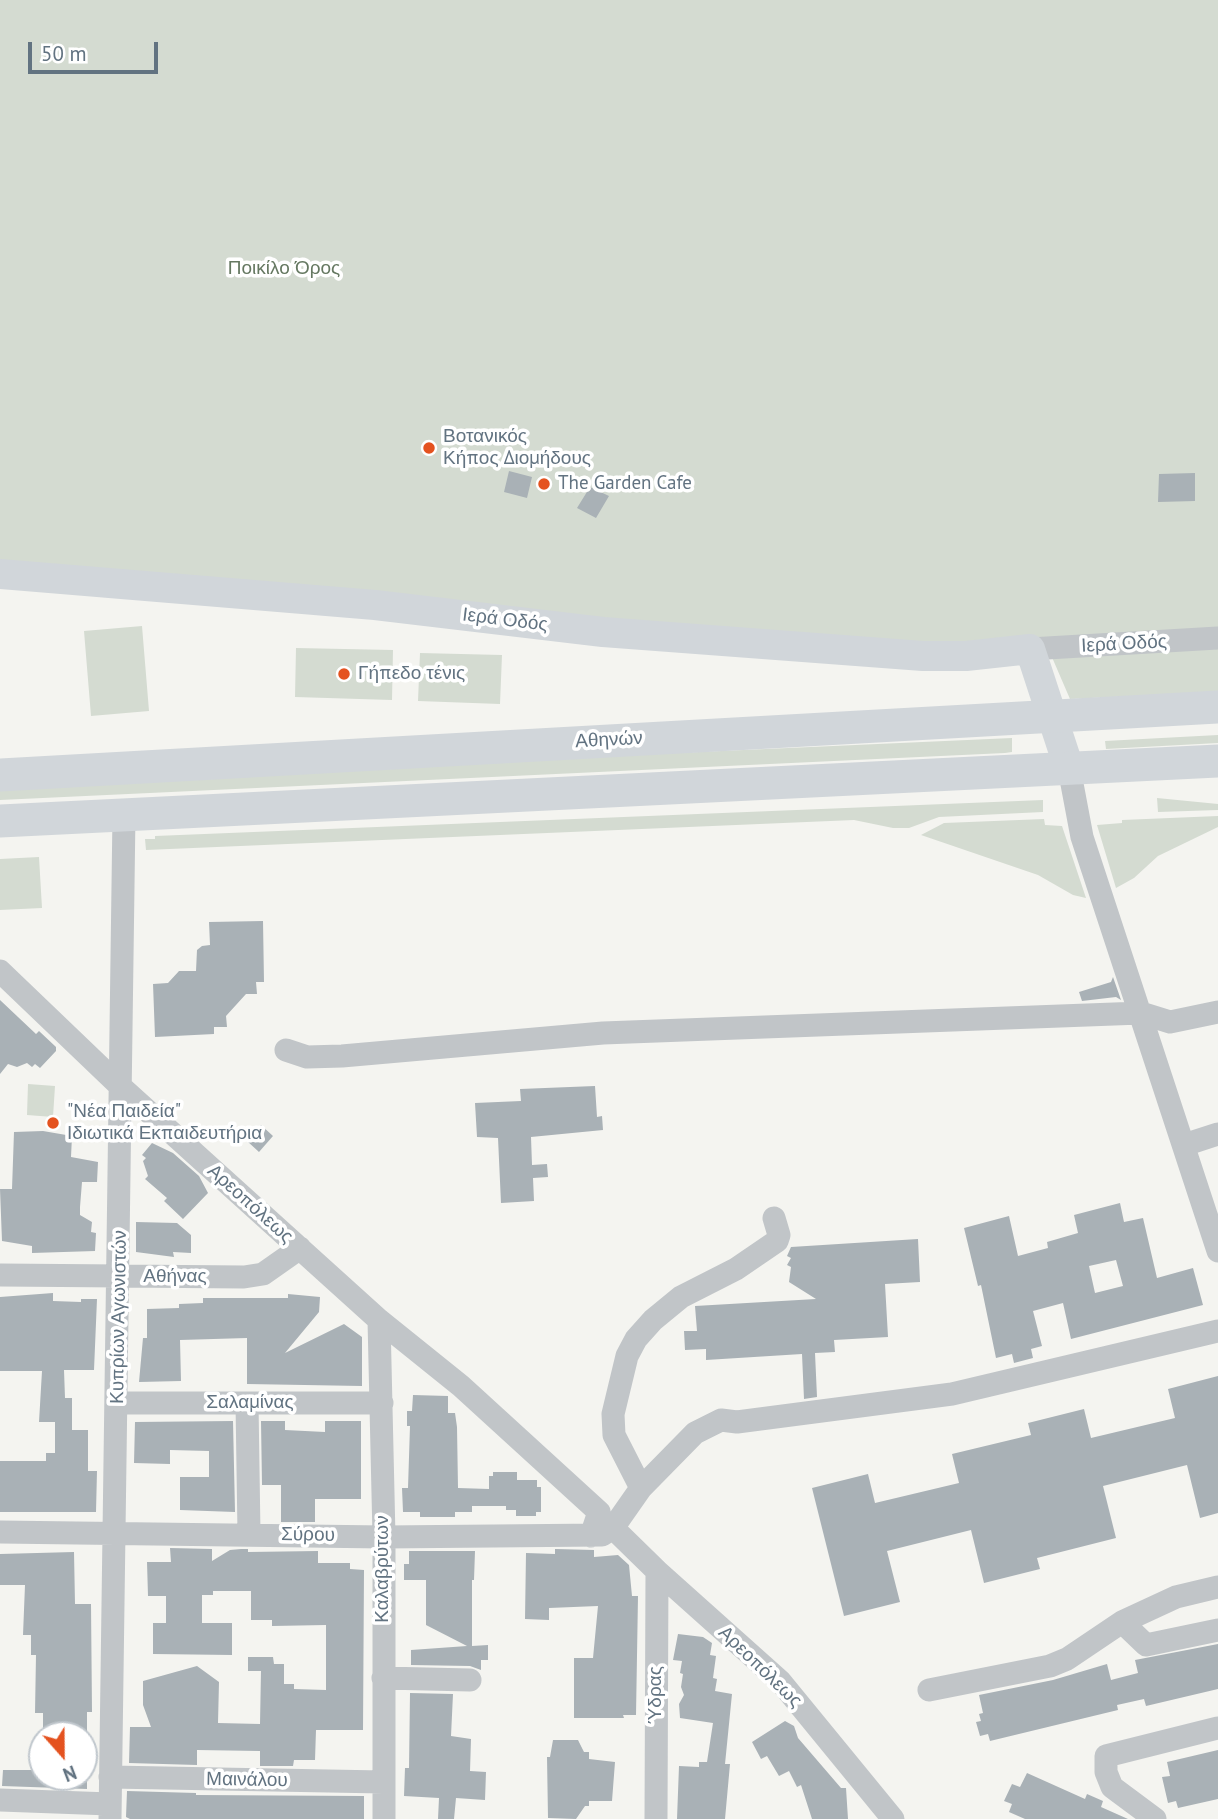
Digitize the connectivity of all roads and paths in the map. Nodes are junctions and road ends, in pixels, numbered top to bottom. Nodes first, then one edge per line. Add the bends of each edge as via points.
1 (0, 574) edge
2 (1218, 638) edge
3 (1020, 650) junction
4 (1218, 707) edge
5 (1041, 716) junction
6 (1218, 761) edge
7 (1069, 768) junction
8 (0, 775) edge
9 (124, 814) junction
10 (0, 821) edge
11 (0, 971) edge
12 (1218, 1012) edge
13 (1141, 1013) junction
14 (286, 1050) dead end
15 (120, 1086) junction
16 (1218, 1134) edge
17 (1184, 1145) junction
18 (774, 1218) dead end
19 (300, 1248) junction
20 (1218, 1251) edge
21 (0, 1275) edge
22 (120, 1277) junction
23 (379, 1320) junction
24 (1218, 1331) edge
25 (247, 1403) junction
26 (382, 1403) junction
27 (118, 1404) junction
28 (641, 1488) junction
29 (613, 1528) junction
30 (115, 1531) junction
31 (0, 1532) edge
32 (249, 1534) junction
33 (384, 1536) junction
34 (590, 1536) junction
35 (657, 1572) junction
36 (1218, 1587) edge
37 (1122, 1622) junction
38 (1218, 1630) edge
39 (383, 1678) junction
40 (470, 1680) dead end
41 (929, 1690) dead end
42 (1218, 1728) edge
43 (110, 1777) junction
44 (383, 1782) junction
45 (0, 1800) edge
46 (110, 1811) edge
47 (384, 1819) edge
48 (656, 1819) edge
49 (893, 1819) edge
50 (1156, 1819) edge

1 - 3 main road, Ιερά Οδός via 923,656
2 - 3 street, Ιερά Οδός
3 - 5 main road
4 - 5 highway, Αθηνών
5 - 7 main road
5 - 8 highway, Αθηνών
6 - 7 highway
7 - 9 highway
7 - 13 street via 1082,837
9 - 10 highway
9 - 15 street, Κυπρίων Αγωνιστών
11 - 15 street, Αρεοπόλεως
12 - 13 street via 1170,1022
13 - 14 street via 603,1033 342,1056 307,1057
13 - 17 street
15 - 19 street, Αρεοπόλεως
15 - 22 street, Κυπρίων Αγωνιστών
16 - 17 street
17 - 20 street
18 - 28 street via 777,1241 736,1269 681,1297 636,1339 627,1356 613,1414 614,1435
19 - 22 street, Αθήνας via 263,1274
19 - 23 street, Αρεοπόλεως
21 - 22 street, Αθήνας
22 - 27 street, Κυπρίων Αγωνιστών
23 - 26 street, Καλαβρύτων
23 - 34 street, Αρεοπόλεως via 461,1386 599,1512
24 - 28 street via 952,1394 737,1422 721,1420 695,1433
25 - 26 street, Σαλαμίνας
25 - 27 street, Σαλαμίνας
25 - 32 street
26 - 33 street, Καλαβρύτων
27 - 30 street, Κυπρίων Αγωνιστών
28 - 29 street
29 - 34 street, Σύρου
29 - 35 street, Αρεοπόλεως
30 - 31 street, Σύρου
30 - 32 street, Σύρου
30 - 43 street, Κυπρίων Αγωνιστών
32 - 33 street, Σύρου
33 - 34 street, Σύρου
33 - 39 street, Καλαβρύτων
35 - 48 street, Ύδρας
35 - 49 street, Αρεοπόλεως via 787,1688
36 - 37 street via 1176,1597
37 - 38 street via 1146,1645
37 - 41 street via 1050,1666
39 - 40 street
39 - 44 street, Καλαβρύτων
42 - 50 street via 1106,1756 1112,1787
43 - 44 street, Μαινάλου
43 - 46 street, Κυπρίων Αγωνιστών
44 - 47 street, Καλαβρύτων
45 - 46 street

